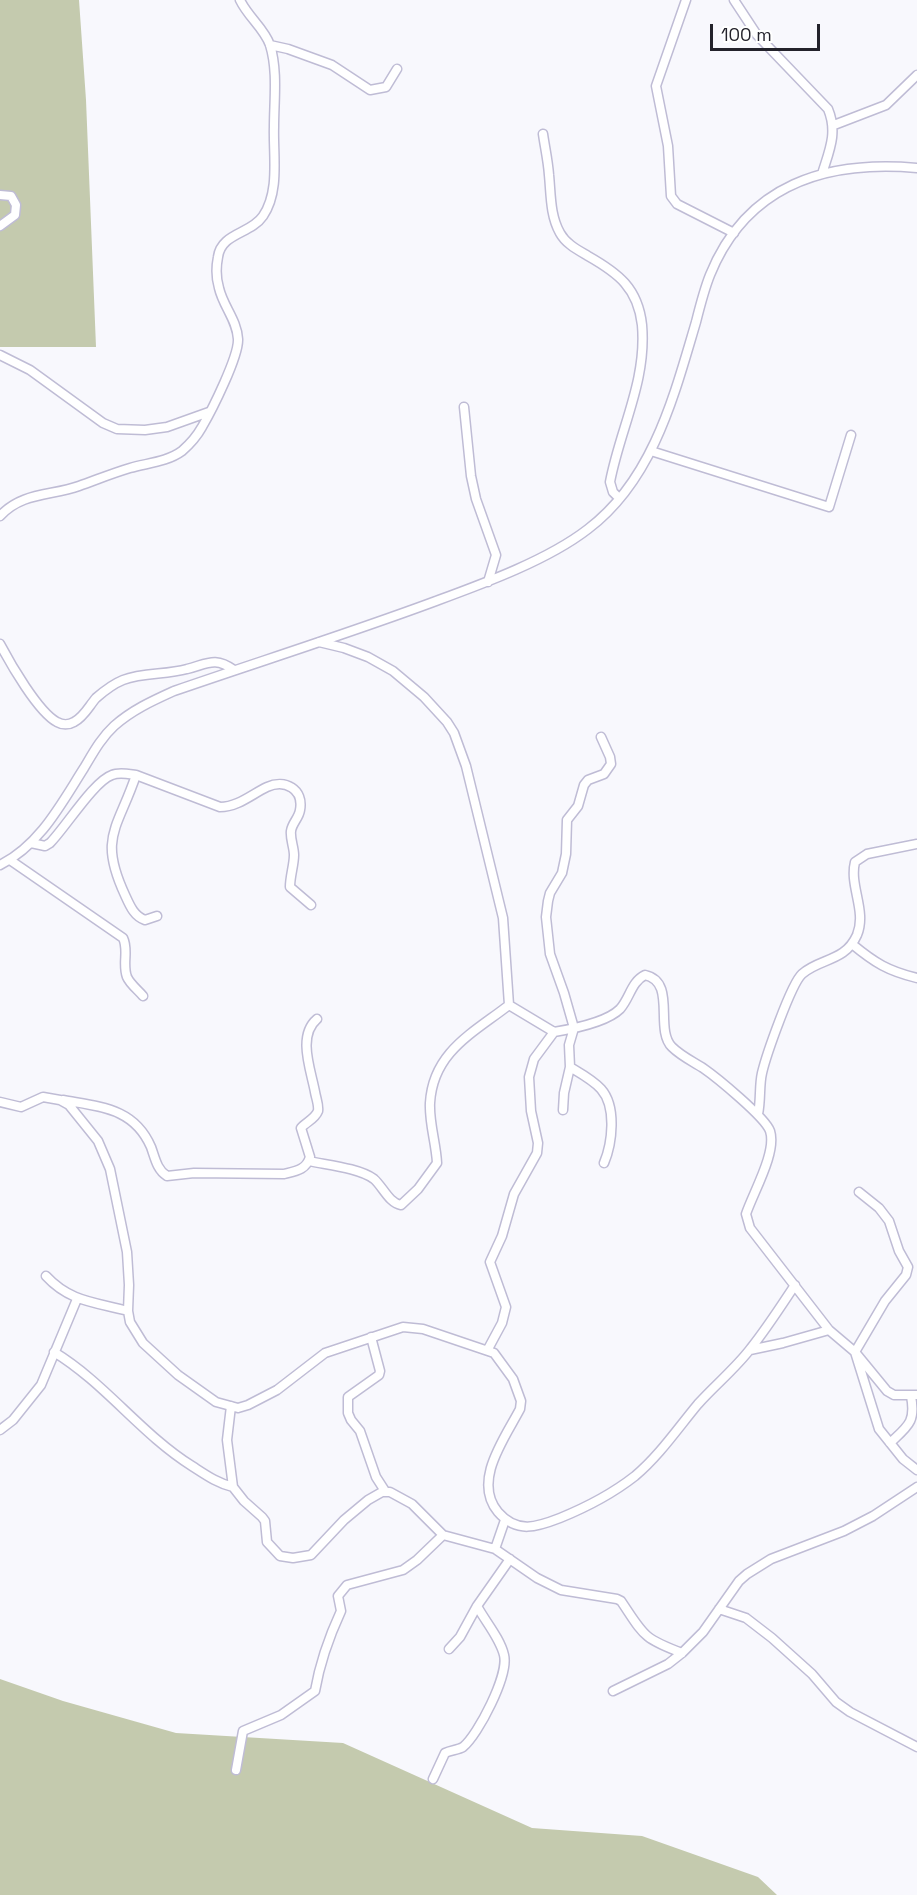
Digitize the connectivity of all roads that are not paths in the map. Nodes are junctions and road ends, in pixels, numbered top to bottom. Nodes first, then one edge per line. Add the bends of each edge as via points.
1 (240, 0) edge
2 (686, 0) edge
3 (734, 0) edge
4 (270, 45) junction
5 (397, 69) dead end
6 (917, 75) edge
7 (834, 125) junction
8 (543, 134) dead end
9 (917, 168) edge
10 (822, 174) junction
11 (0, 195) edge
12 (0, 226) edge
13 (734, 233) junction
14 (0, 355) edge
15 (465, 406) dead end
16 (209, 412) junction
17 (851, 435) dead end
18 (651, 451) junction
19 (620, 498) junction
20 (0, 516) edge
21 (488, 582) junction
22 (319, 642) junction
23 (0, 644) edge
24 (234, 670) junction
25 (601, 736) dead end
26 (136, 775) junction
27 (31, 843) junction
28 (917, 844) edge
29 (10, 860) junction
30 (0, 865) edge
31 (311, 905) dead end
32 (158, 916) dead end
33 (852, 944) junction
34 (917, 978) edge
35 (143, 996) dead end
36 (509, 1005) junction
37 (317, 1019) dead end
38 (574, 1028) junction
39 (554, 1032) junction
40 (570, 1066) junction
41 (60, 1100) junction
42 (0, 1102) edge
43 (563, 1110) dead end
44 (758, 1114) junction
45 (309, 1161) junction
46 (604, 1163) dead end
47 (859, 1192) dead end
48 (45, 1276) dead end
49 (795, 1285) junction
50 (77, 1299) junction
51 (128, 1311) junction
52 (830, 1330) junction
53 (371, 1337) junction
54 (488, 1349) junction
55 (750, 1350) junction
56 (54, 1352) junction
57 (855, 1352) junction
58 (914, 1395) edge
59 (231, 1406) junction
60 (0, 1430) edge
61 (890, 1443) junction
62 (917, 1470) edge
63 (233, 1487) junction
64 (917, 1487) edge
65 (385, 1491) junction
66 (505, 1520) junction
67 (443, 1535) junction
68 (495, 1549) junction
69 (510, 1559) junction
70 (477, 1606) junction
71 (719, 1609) junction
72 (449, 1648) dead end
73 (682, 1653) junction
74 (612, 1691) dead end
75 (917, 1747) edge
76 (236, 1770) dead end
77 (433, 1779) dead end

1 - 4 street
2 - 13 street via 656,86 668,146 670,196 676,204
3 - 7 street via 757,35 828,109
4 - 5 street via 332,65 370,90 386,87
4 - 16 street via 274,67 274,179 263,216 231,237 219,251 219,290 239,340
6 - 7 street via 886,105
7 - 10 street
8 - 19 street via 550,201 561,235 571,246 623,279 638,306 642,325 640,374 610,482
9 - 10 street via 866,166
10 - 13 street via 786,186 768,198
11 - 12 street via 11,196 16,205 15,215
13 - 18 street via 710,275 670,404
14 - 16 street via 30,369 103,423 117,429 167,427
15 - 21 street via 471,476 496,555
16 - 20 street via 191,443 180,452 77,487 24,498
17 - 18 street via 829,507
18 - 19 street
19 - 21 street via 590,528 568,543
21 - 22 street
22 - 24 street
22 - 36 street via 352,651 393,671 424,697 454,733 503,918
23 - 24 street via 28,691 61,724 82,717 108,688 131,677 180,671 214,661
24 - 27 street via 150,701 113,727
25 - 38 street via 611,765 604,774 588,780 578,806 567,820 562,873 550,893 546,917 550,954
26 - 27 street via 111,775 50,843
26 - 31 street via 220,807 275,784 296,790 301,807 291,832 294,856 290,887
26 - 32 street via 114,831 112,862 135,913 145,920
27 - 29 street
28 - 33 street via 867,854 855,862 861,912
29 - 30 street
29 - 35 street via 123,938 128,978
33 - 34 street via 888,970
33 - 44 street via 802,974 797,981 762,1073
36 - 39 street
36 - 45 street via 442,1060 430,1104 437,1163 401,1205 369,1176
37 - 45 street via 309,1028 308,1061 318,1108 301,1130
38 - 39 street
38 - 40 street via 569,1045
38 - 44 street via 616,1012 638,980 650,976 659,984 666,1039 671,1047
39 - 54 street via 534,1059 529,1077 537,1153 514,1194 490,1262 506,1307
40 - 43 street
40 - 46 street via 601,1088 607,1101 611,1140
41 - 42 street via 43,1097 21,1107
41 - 45 street via 108,1108 135,1122 166,1176 284,1174
41 - 51 street via 69,1105 98,1141 110,1169 127,1252
44 - 49 street via 769,1129 771,1145 746,1220
47 - 57 street via 889,1221 908,1267
48 - 50 street
49 - 52 street
49 - 55 street
50 - 51 street
50 - 56 street
51 - 59 street via 143,1343 204,1394
52 - 55 street
52 - 57 street
53 - 54 street via 413,1327
53 - 59 street via 325,1353 258,1401 238,1408
53 - 65 street via 379,1375 348,1396 346,1407
54 - 66 street via 504,1364 521,1401 488,1478 490,1498
55 - 66 street via 648,1463 618,1488 577,1511 530,1528
56 - 60 street via 41,1385 14,1420
56 - 63 street via 179,1458
57 - 58 street via 887,1391
57 - 61 street via 879,1429
58 - 61 street via 911,1421
59 - 63 street via 227,1440
61 - 62 street
63 - 65 street via 265,1521 269,1546 280,1556 293,1558 310,1555 344,1520
64 - 71 street via 844,1531 756,1567 739,1581
65 - 67 street via 412,1504
66 - 68 street
67 - 68 street
67 - 76 street via 410,1566 350,1584 343,1590 337,1598 341,1613 320,1664 315,1692 281,1715 244,1730
68 - 69 street
69 - 70 street
69 - 73 street via 561,1590 621,1601 646,1637
70 - 72 street via 460,1637
70 - 77 street via 501,1648 504,1666 477,1729 461,1748 446,1753
71 - 73 street
71 - 75 street via 740,1614 772,1638 850,1712
73 - 74 street

